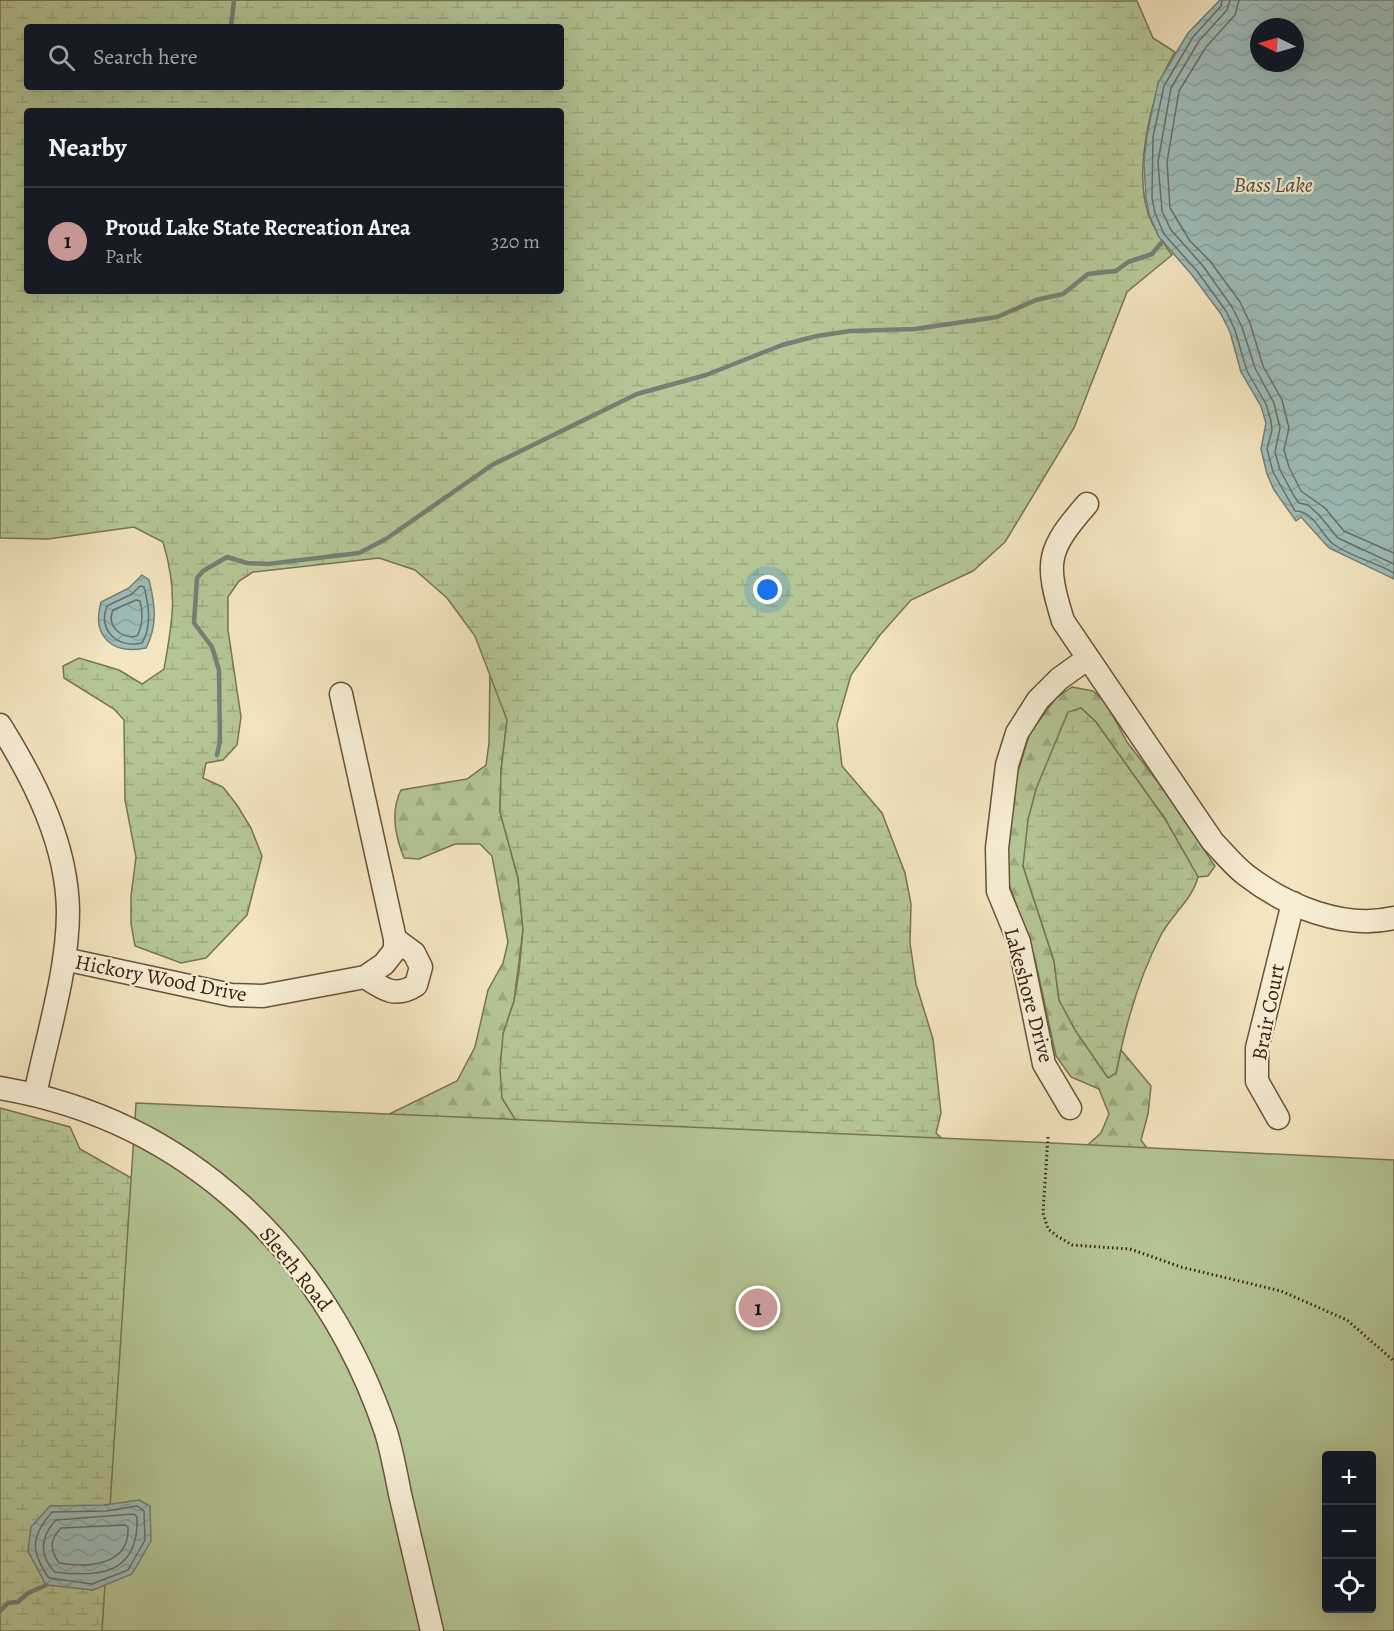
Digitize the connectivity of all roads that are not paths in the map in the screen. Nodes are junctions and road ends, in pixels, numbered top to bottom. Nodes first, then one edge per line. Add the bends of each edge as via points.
1 (1087, 504) dead end
2 (1088, 658) junction
3 (340, 694) dead end
4 (0, 725) edge
5 (1293, 903) junction
6 (1394, 918) edge
7 (395, 939) junction
8 (64, 959) junction
9 (365, 977) junction
10 (0, 1088) edge
11 (35, 1095) junction
12 (1070, 1108) dead end
13 (1278, 1118) dead end
14 (432, 1631) edge

1 - 2 street via 1064,530 1052,555 1051,582 1063,621
2 - 5 street via 1213,842 1244,874
2 - 12 street, Lakeshore Drive via 1038,700 1017,733 1007,765 996,849 998,891 1019,942 1044,1064
3 - 7 street
4 - 8 street via 44,805 57,842 68,910
5 - 6 street via 1345,920 1375,923
5 - 13 street, Brair Court via 1257,1048 1257,1081
7 - 9 street via 394,951
7 - 9 street via 414,953 421,967 416,985 405,993 386,992
8 - 9 street, Hickory Wood Drive via 249,996
8 - 11 street
10 - 11 street, Sleeth Road
11 - 14 street, Sleeth Road via 125,1127 203,1174 260,1223 314,1286 357,1361 387,1435

